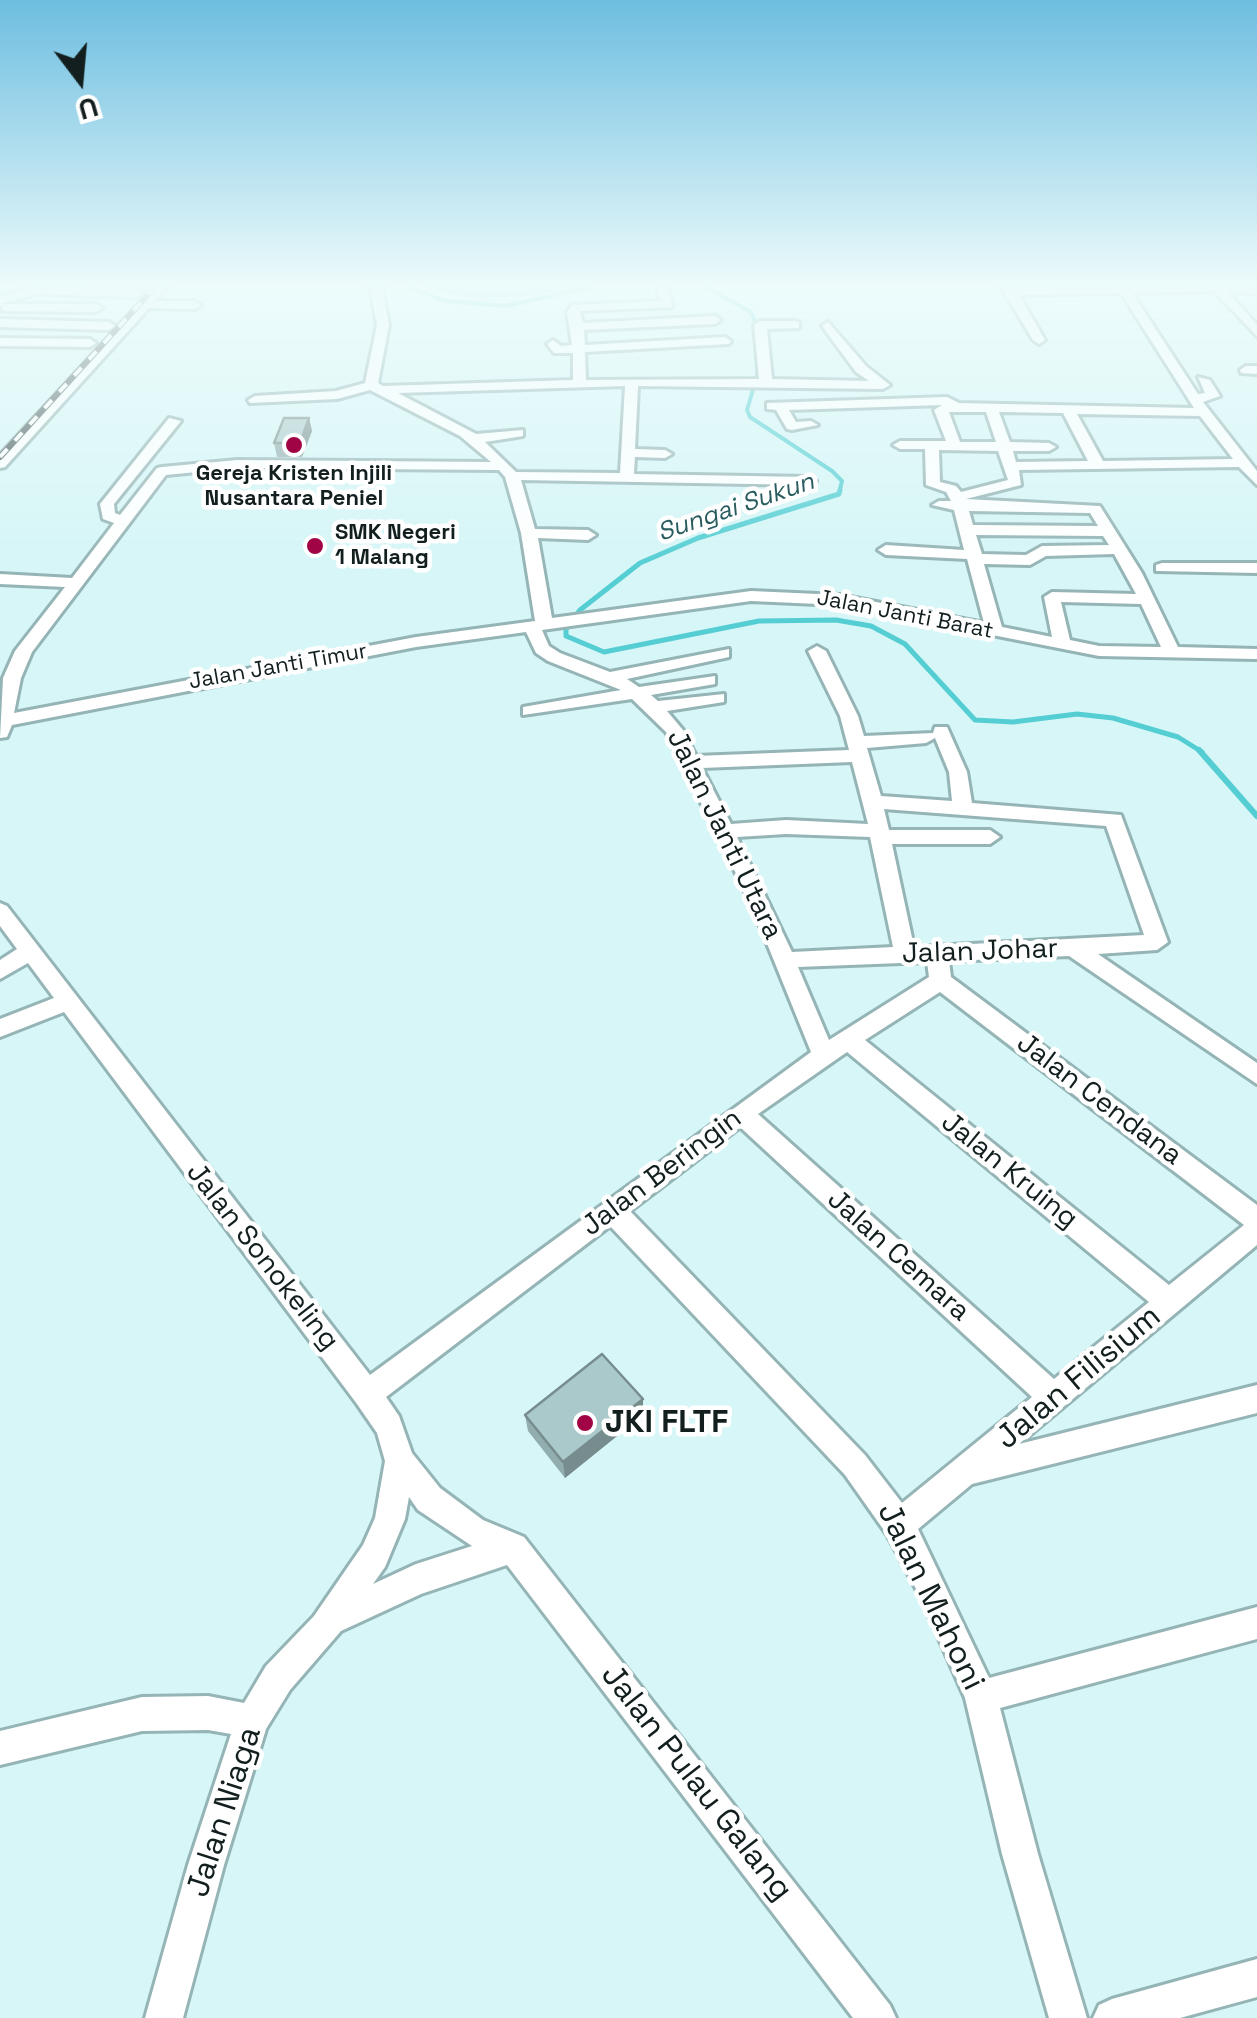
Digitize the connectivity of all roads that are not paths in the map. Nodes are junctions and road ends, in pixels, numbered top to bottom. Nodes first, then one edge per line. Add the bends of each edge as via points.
1 (55, 381) edge
2 (70, 381) edge
3 (376, 381) edge
4 (421, 381) edge
5 (580, 381) edge
6 (664, 381) edge
7 (769, 381) edge
8 (878, 381) edge
9 (1183, 381) edge
10 (1204, 381) edge
11 (632, 382) junction
12 (882, 384) junction
13 (580, 385) junction
14 (786, 385) junction
15 (375, 388) junction
16 (420, 389) junction
17 (1194, 399) junction
18 (255, 400) dead end
19 (920, 402) junction
20 (779, 406) junction
21 (958, 407) junction
22 (991, 408) junction
23 (1068, 410) junction
24 (1204, 412) junction
25 (174, 421) dead end
26 (811, 426) dead end
27 (518, 433) dead end
28 (473, 439) junction
29 (0, 441) edge
30 (900, 445) dead end
31 (932, 445) junction
32 (956, 446) junction
33 (1004, 446) junction
34 (1049, 447) junction
35 (1088, 447) junction
36 (628, 453) junction
37 (665, 454) dead end
38 (1243, 463) junction
39 (0, 464) edge
40 (1010, 466) junction
41 (1056, 466) junction
42 (1099, 467) junction
43 (508, 471) junction
44 (627, 476) junction
45 (808, 480) dead end
46 (1257, 481) edge
47 (959, 502) junction
48 (939, 505) dead end
49 (123, 521) junction
50 (967, 530) junction
51 (1108, 531) junction
52 (529, 534) junction
53 (588, 535) dead end
54 (1117, 549) junction
55 (886, 550) dead end
56 (976, 557) junction
57 (1162, 568) dead end
58 (1257, 568) edge
59 (0, 579) edge
60 (76, 583) junction
61 (1147, 599) junction
62 (543, 623) junction
63 (995, 632) junction
64 (1062, 646) junction
65 (816, 651) dead end
66 (723, 654) dead end
67 (1173, 654) junction
68 (1257, 654) edge
69 (610, 677) junction
70 (709, 680) dead end
71 (635, 692) junction
72 (718, 698) dead end
73 (654, 706) junction
74 (528, 711) dead end
75 (2, 728) edge
76 (856, 749) junction
77 (693, 762) junction
78 (874, 802) junction
79 (963, 808) junction
80 (725, 831) junction
81 (880, 834) junction
82 (990, 837) dead end
83 (0, 911) edge
84 (1073, 948) junction
85 (29, 952) junction
86 (937, 953) junction
87 (905, 955) junction
88 (784, 960) junction
89 (0, 971) edge
90 (942, 982) junction
91 (68, 1002) junction
92 (0, 1028) edge
93 (849, 1040) junction
94 (824, 1055) junction
95 (1257, 1076) edge
96 (741, 1113) junction
97 (612, 1210) junction
98 (1257, 1220) edge
99 (1257, 1229) edge
100 (1169, 1302) junction
101 (367, 1394) junction
102 (1056, 1399) junction
103 (1257, 1399) edge
104 (400, 1461) junction
105 (966, 1472) junction
106 (900, 1525) junction
107 (513, 1548) junction
108 (1257, 1624) edge
109 (325, 1626) junction
110 (981, 1697) junction
111 (252, 1720) junction
112 (0, 1748) edge
113 (1257, 1978) edge
114 (164, 2018) edge
115 (877, 2018) edge
116 (1068, 2018) edge
117 (1112, 2018) edge

1 - 29 street
2 - 39 street
3 - 15 street
4 - 16 street
5 - 13 street
6 - 11 street
7 - 14 street
8 - 12 street
9 - 17 street
10 - 17 street via 1214,396
11 - 13 street
11 - 36 street
12 - 14 street
12 - 19 street
13 - 16 street via 494,393
14 - 20 street
15 - 16 street
15 - 18 street
15 - 28 street
17 - 24 street
19 - 20 street
19 - 21 street
20 - 26 street via 784,426
21 - 22 street
21 - 32 street via 940,413
22 - 23 street
22 - 33 street
23 - 24 street
23 - 35 street
24 - 38 street
25 - 49 street via 107,504 108,516
27 - 28 street
28 - 43 street
30 - 31 street
31 - 32 street
31 - 47 street via 934,486 952,490
32 - 33 street
33 - 34 street
33 - 40 street
34 - 35 street
34 - 41 street
35 - 42 street
36 - 37 street
36 - 44 street
38 - 42 street
38 - 46 street
40 - 41 street
40 - 47 street via 1016,482
41 - 42 street
43 - 44 street
43 - 49 street via 175,467 156,475
43 - 52 street
44 - 45 street
47 - 48 street
47 - 50 street
47 - 51 street via 1081,501 1095,509
49 - 60 street
50 - 51 street
50 - 56 street
51 - 54 street
52 - 53 street
52 - 62 street
54 - 56 street via 1042,551 1030,560
54 - 61 street
55 - 56 street
56 - 63 street
57 - 58 street
59 - 60 street
60 - 75 street via 16,666
61 - 64 street via 1052,597
61 - 67 street
62 - 63 street, Jalan Janti Barat via 792,595
62 - 69 street, Jalan Janti Utara via 542,648
62 - 75 street, Jalan Janti Timur via 284,664
63 - 64 street, Jalan Janti Barat
64 - 67 street, Jalan Janti Barat
65 - 76 street via 844,704
66 - 69 street
67 - 68 street, Jalan Janti Barat
69 - 71 street, Jalan Janti Utara
70 - 71 street
71 - 73 street, Jalan Janti Utara
71 - 74 street
72 - 73 street
73 - 77 street, Jalan Janti Utara
76 - 77 street
76 - 78 street
76 - 79 street via 934,734 958,772
77 - 80 street, Jalan Janti Utara
78 - 79 street
78 - 81 street
79 - 84 street via 1114,820 1158,942
80 - 81 street via 786,826
80 - 88 street, Jalan Janti Utara
81 - 82 street
81 - 87 street
83 - 85 street, Jalan Sonokeling
84 - 86 street, Jalan Johar
84 - 95 street, Jalan Johar
85 - 89 street
85 - 91 street, Jalan Sonokeling
86 - 87 street, Jalan Johar
86 - 90 street
87 - 88 street, Jalan Johar
88 - 94 street, Jalan Janti Utara
90 - 93 street, Jalan Beringin
90 - 98 street, Jalan Cendana
91 - 92 street
91 - 101 street, Jalan Sonokeling
93 - 94 street, Jalan Beringin
93 - 100 street, Jalan Kruing
94 - 96 street, Jalan Beringin
96 - 97 street, Jalan Beringin
96 - 102 street, Jalan Cemara
97 - 101 street, Jalan Beringin
97 - 106 street, Jalan Mahoni via 856,1465
99 - 100 street, Jalan Filisium
100 - 102 street, Jalan Filisium
101 - 104 street, Jalan Sonokeling
102 - 105 street, Jalan Filisium
103 - 105 street
104 - 107 street, Jalan Pulau Galang via 428,1499 472,1531
104 - 109 street via 384,1536
105 - 106 street, Jalan Filisium
106 - 110 street, Jalan Mahoni
107 - 109 street via 380,1594
107 - 115 street, Jalan Pulau Galang
108 - 110 street
109 - 111 street, Jalan Niaga via 278,1678
110 - 116 street, Jalan Mahoni
111 - 112 street via 142,1714
111 - 114 street, Jalan Niaga
113 - 117 street

